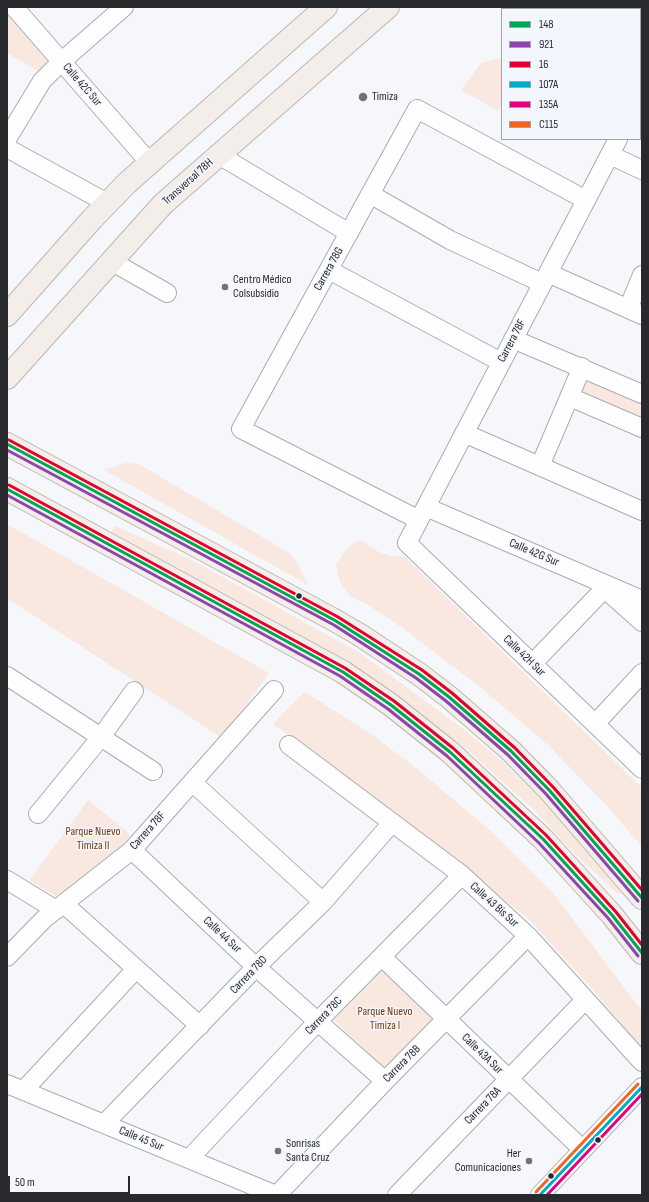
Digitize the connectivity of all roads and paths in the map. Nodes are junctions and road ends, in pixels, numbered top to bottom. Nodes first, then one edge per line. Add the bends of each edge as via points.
1 (14, 7) edge
2 (124, 7) edge
3 (326, 7) edge
4 (388, 7) edge
5 (62, 61) junction
6 (7, 139) edge
7 (618, 140) edge
8 (7, 148) edge
9 (218, 154) junction
10 (610, 155) junction
11 (149, 162) junction
12 (642, 170) edge
13 (370, 194) junction
14 (586, 200) junction
15 (107, 203) junction
16 (349, 233) junction
17 (111, 261) junction
18 (329, 270) junction
19 (545, 278) junction
20 (641, 280) edge
21 (167, 293) dead end
22 (635, 312) edge
23 (7, 315) edge
24 (514, 339) junction
25 (501, 362) junction
26 (582, 368) junction
27 (7, 379) edge
28 (642, 394) edge
29 (570, 397) junction
30 (642, 428) edge
31 (241, 429) joint
32 (464, 433) junction
33 (9, 441) edge
34 (540, 466) junction
35 (7, 489) edge
36 (642, 511) edge
37 (422, 513) junction
38 (407, 543) joint
39 (606, 587) junction
40 (642, 600) edge
41 (642, 622) edge
42 (532, 664) junction
43 (642, 672) edge
44 (7, 676) edge
45 (134, 690) dead end
46 (274, 690) dead end
47 (595, 724) junction
48 (101, 737) junction
49 (289, 745) dead end
50 (642, 769) edge
51 (153, 771) dead end
52 (192, 782) junction
53 (38, 814) dead end
54 (391, 824) junction
55 (132, 850) junction
56 (462, 875) junction
57 (7, 880) edge
58 (642, 898) edge
59 (323, 902) junction
60 (60, 907) junction
61 (528, 936) junction
62 (642, 953) edge
63 (7, 957) edge
64 (382, 957) junction
65 (256, 967) junction
66 (136, 969) junction
67 (585, 1000) junction
68 (447, 1019) junction
69 (318, 1021) junction
70 (200, 1026) junction
71 (642, 1062) edge
72 (509, 1079) junction
73 (385, 1082) junction
74 (15, 1087) edge
75 (642, 1088) edge
76 (104, 1124) junction
77 (583, 1150) junction
78 (189, 1159) junction
79 (276, 1195) edge
80 (397, 1195) edge
81 (540, 1195) edge

1 - 5 street, Calle 42C Sur
2 - 5 street
3 - 11 main road
4 - 9 main road, Transversal 78H
5 - 6 street via 42,82
5 - 11 street, Calle 42C Sur
7 - 10 street, Carrera 78F
8 - 15 street
9 - 16 street
9 - 17 main road, Transversal 78H via 163,204
10 - 12 street
10 - 14 street, Carrera 78F
11 - 15 main road
13 - 14 street, Carrera 78G via 417,109
13 - 16 street, Carrera 78G
13 - 19 street via 450,240
14 - 19 street, Carrera 78F
15 - 23 main road
16 - 18 street, Carrera 78G
17 - 21 street
17 - 27 main road, Transversal 78H
18 - 25 street
18 - 31 street, Carrera 78G
19 - 22 street
19 - 24 street, Carrera 78F
20 - 22 street
24 - 25 street, Carrera 78F
24 - 26 street
25 - 32 street, Carrera 78F
26 - 28 street
26 - 29 street
29 - 30 street
29 - 34 street
31 - 37 street, Calle 42G Sur
32 - 34 street
32 - 37 street, Carrera 78F
33 - 58 main road via 336,621 419,674 511,751 596,843
34 - 36 street
35 - 62 main road via 343,672 391,705 450,752 543,839 612,915
37 - 38 street, Carrera 78F
37 - 39 street, Calle 42G Sur
38 - 42 street, Calle 42H Sur
39 - 40 street, Calle 42G Sur
39 - 41 street
39 - 42 street
42 - 47 street, Calle 42H Sur
43 - 47 street
44 - 48 street
45 - 48 street
46 - 52 street, Carrera 78F
47 - 50 street, Calle 42H Sur
48 - 51 street
48 - 53 street
49 - 54 street, Calle 43 Bis Sur
52 - 55 street, Carrera 78F
52 - 59 street
54 - 56 street, Calle 43 Bis Sur
54 - 59 street, Carrera 78D
55 - 60 street, Carrera 78F
55 - 65 street, Calle 44 Sur
56 - 61 street, Calle 43 Bis Sur
56 - 64 street, Carrera 78C
57 - 60 street
59 - 65 street, Carrera 78D
60 - 63 street, Carrera 78F via 32,930
60 - 66 street
61 - 67 street, Calle 43 Bis Sur
61 - 68 street, Carrera 78B
64 - 68 street, Calle 43A Sur
64 - 69 street, Carrera 78C
65 - 69 street, Calle 44 Sur
65 - 70 street, Carrera 78D
66 - 70 street
66 - 74 street
67 - 71 street, Calle 43 Bis Sur
67 - 72 street, Carrera 78A
68 - 72 street, Calle 43A Sur
68 - 73 street, Carrera 78B
69 - 73 street, Calle 44 Sur
69 - 78 street, Carrera 78C
70 - 76 street, Carrera 78D
72 - 77 street, Calle 43A Sur
72 - 80 street, Carrera 78A
73 - 79 street, Carrera 78B
74 - 76 street, Calle 45 Sur
75 - 77 street
76 - 78 street, Calle 45 Sur
77 - 81 street
78 - 79 street, Calle 45 Sur

